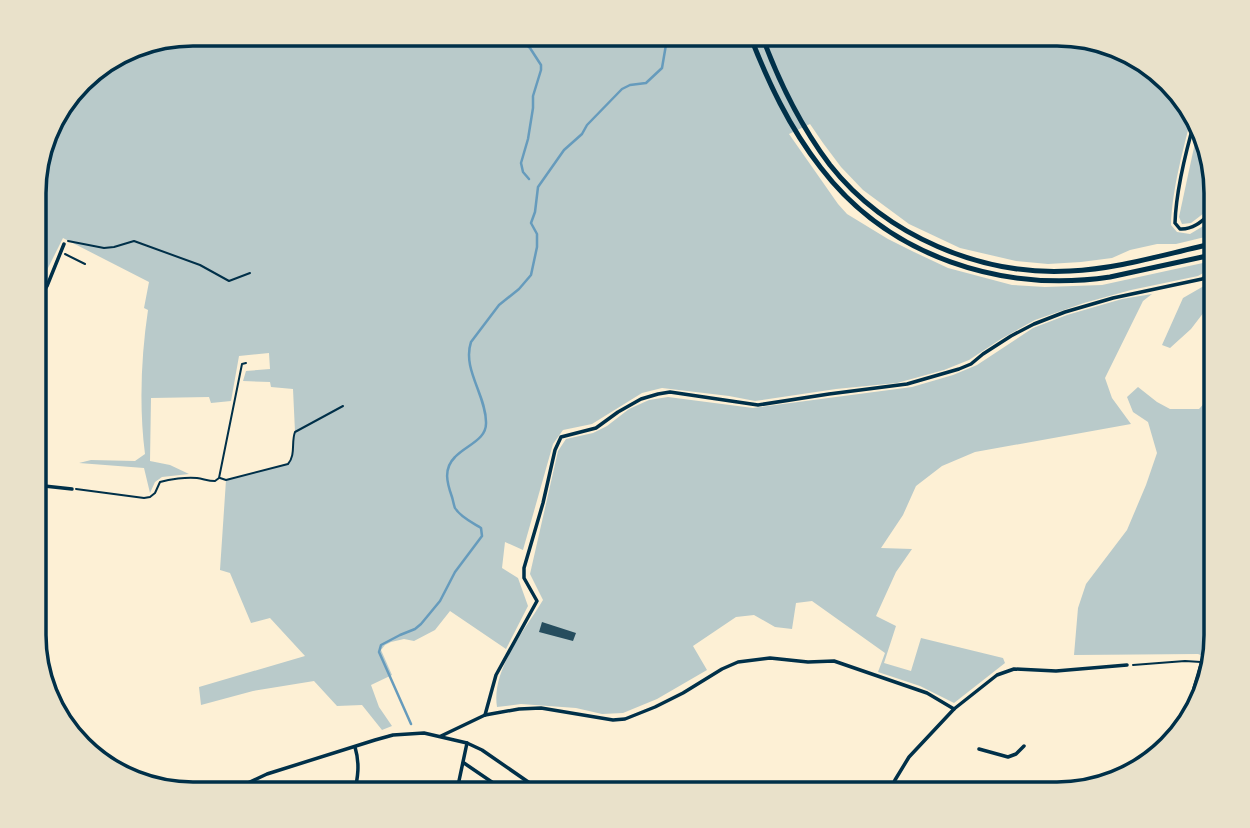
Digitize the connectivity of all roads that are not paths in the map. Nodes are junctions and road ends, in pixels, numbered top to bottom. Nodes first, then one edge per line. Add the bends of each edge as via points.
1 (754, 46) edge
2 (766, 46) edge
3 (1191, 132) edge
4 (1204, 219) edge
5 (64, 244) road end
6 (1204, 246) edge
7 (1204, 256) edge
8 (1204, 278) edge
9 (46, 288) edge
10 (46, 486) edge
11 (72, 489) road end
12 (1127, 666) road end
13 (954, 709) junction
14 (485, 715) junction
15 (441, 736) junction
16 (467, 743) junction
17 (1024, 746) dead end
18 (355, 747) junction
19 (979, 749) dead end
20 (464, 763) junction
21 (250, 782) edge
22 (357, 782) edge
23 (459, 782) edge
24 (492, 782) edge
25 (528, 782) edge
26 (894, 782) edge

1 - 7 main road via 775,95 823,171 858,207 916,247 959,266 1026,280 1094,279
2 - 6 main road via 805,126 840,176 880,212 941,248 1007,268 1070,271 1123,265
3 - 4 street via 1175,223 1188,229
5 - 9 street
8 - 14 street via 1065,312 1034,324 971,364 907,384 758,405 658,394 630,404 596,428 561,437 524,568 524,578 537,601 496,675
10 - 11 street
12 - 13 street via 1014,669 997,675
13 - 14 street via 927,693 834,661 770,658 738,662 625,719 541,708
13 - 26 street via 909,757
14 - 15 street
15 - 16 street
15 - 18 street via 393,735
16 - 20 street
16 - 25 street
17 - 19 street via 1008,757
18 - 21 street
18 - 22 street
20 - 23 street
20 - 24 street

